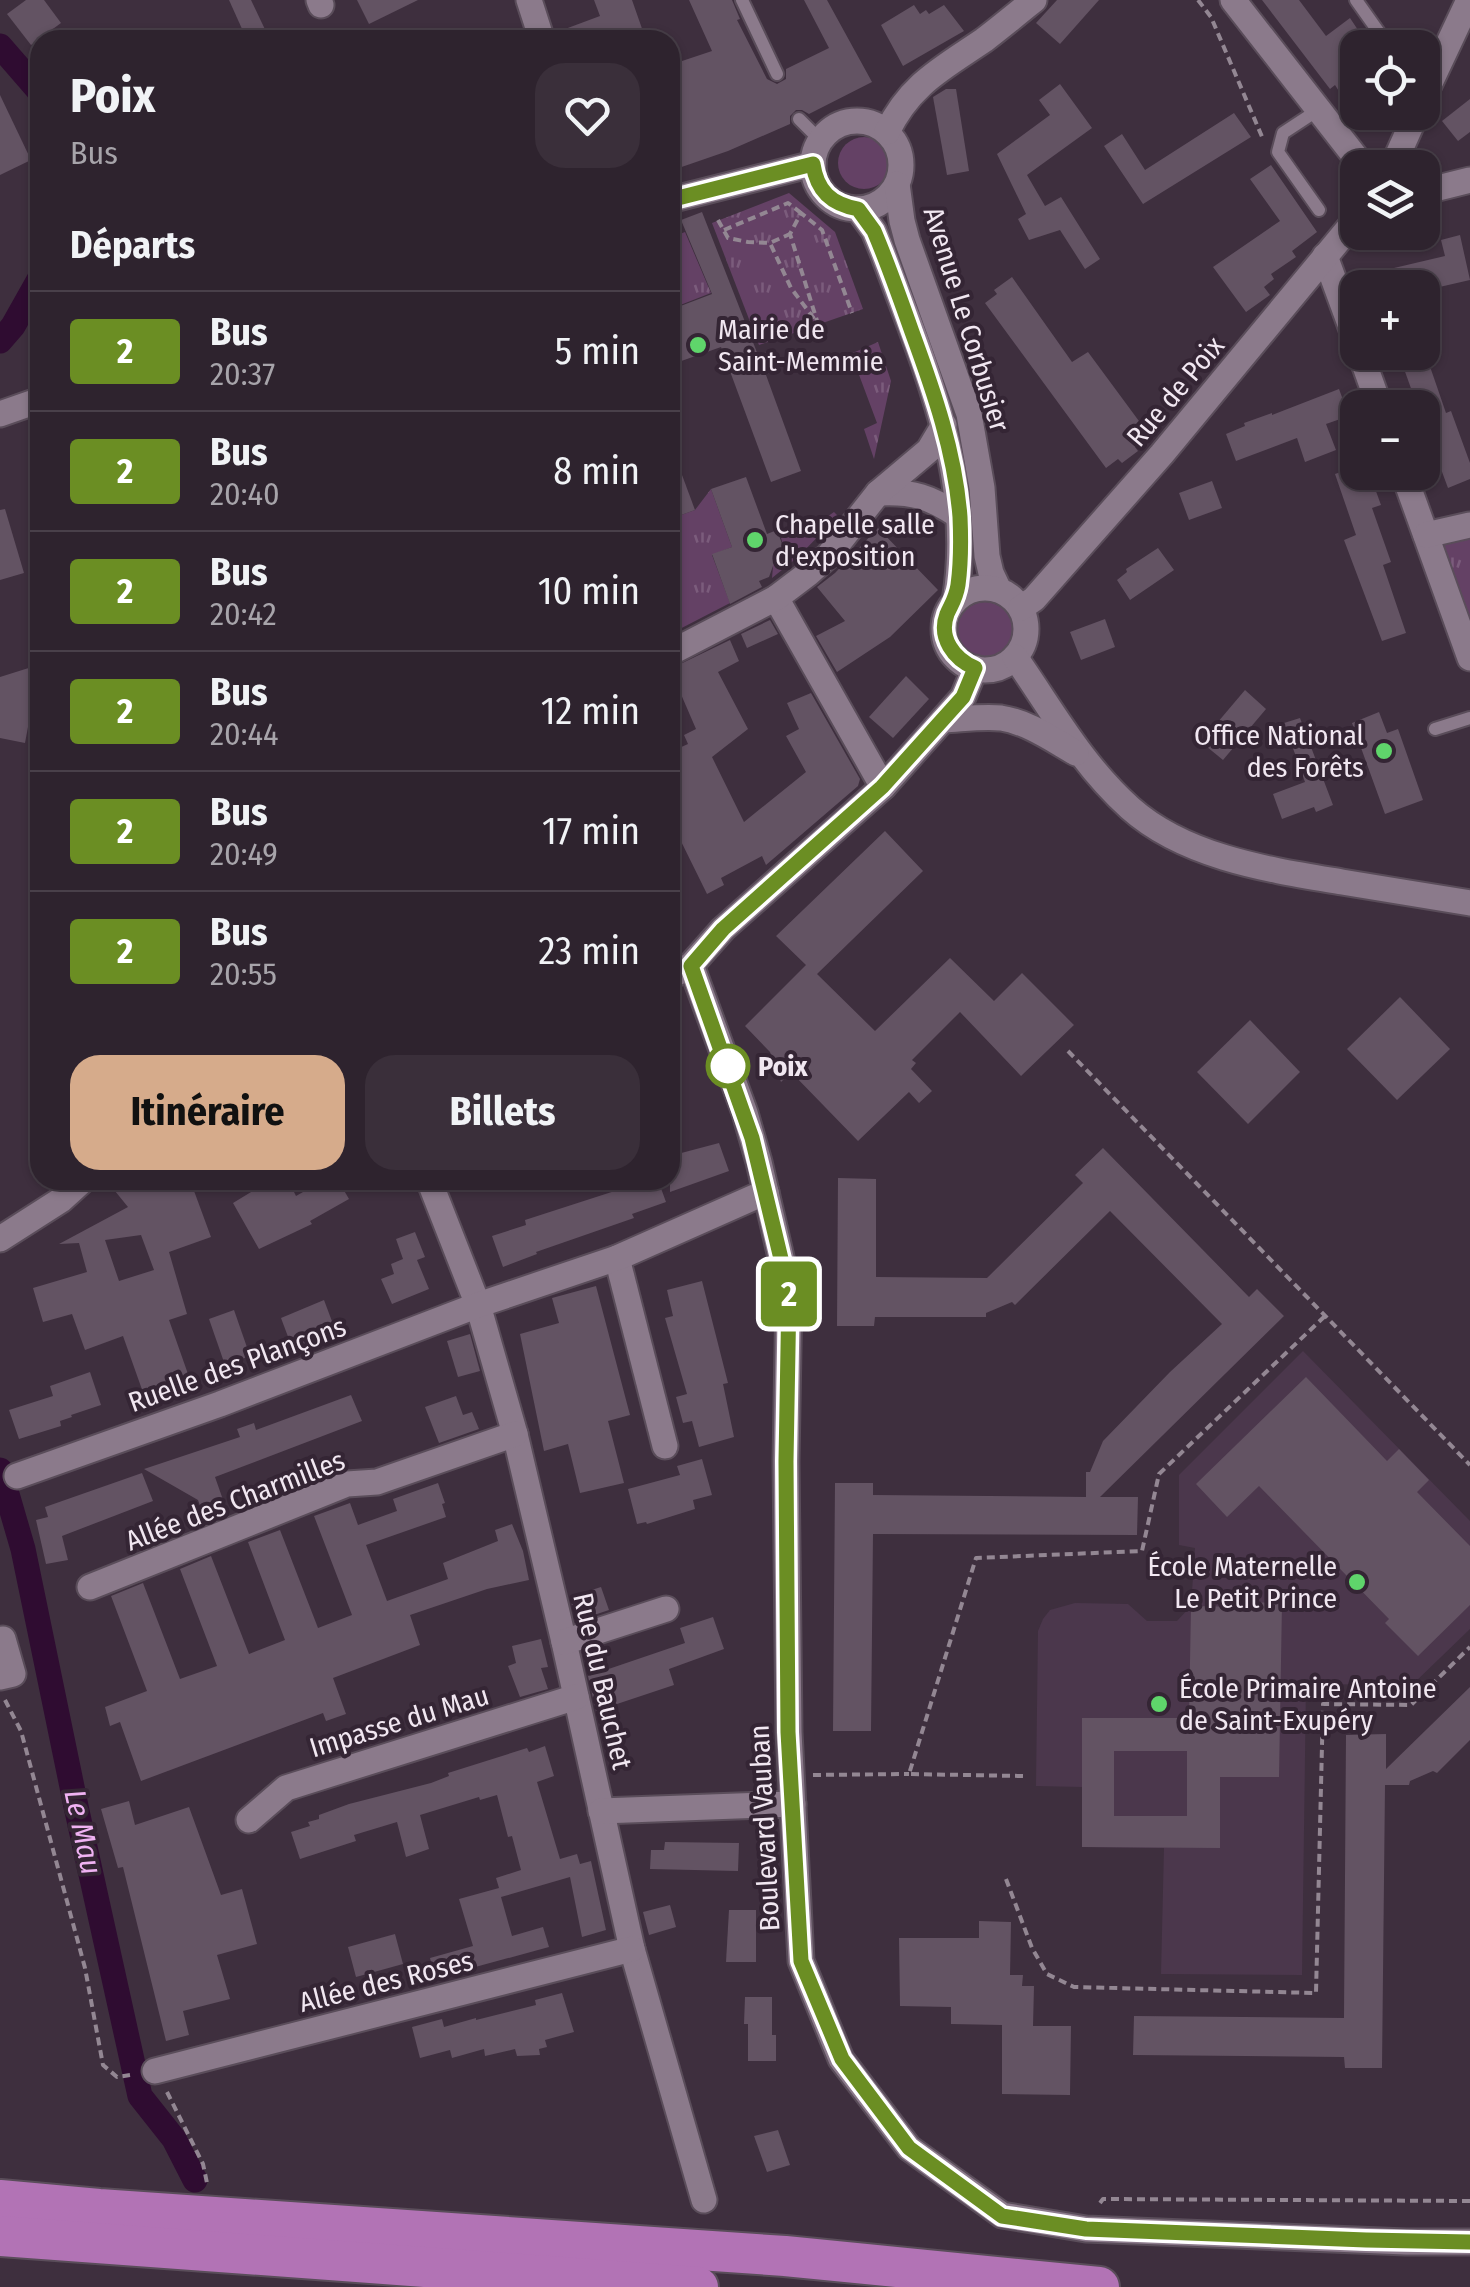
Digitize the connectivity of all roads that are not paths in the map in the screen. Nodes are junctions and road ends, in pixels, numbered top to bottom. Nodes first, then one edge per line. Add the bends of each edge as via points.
1 (529, 0) edge
2 (742, 0) edge
3 (1034, 0) edge
4 (1234, 0) edge
5 (1356, 0) edge
6 (1469, 0) edge
7 (539, 30) edge
8 (1377, 30) edge
9 (1440, 62) edge
10 (777, 74) dead end
11 (1318, 110) junction
12 (799, 119) dead end
13 (892, 122) junction
14 (822, 138) junction
15 (1350, 150) edge
16 (813, 164) junction
17 (1470, 180) edge
18 (897, 184) junction
19 (1440, 188) edge
20 (680, 197) edge
21 (858, 209) junction
22 (1319, 210) dead end
23 (1340, 238) edge
24 (1325, 256) junction
25 (1340, 297) edge
26 (30, 404) edge
27 (0, 414) edge
28 (944, 425) junction
29 (1410, 490) edge
30 (878, 494) junction
31 (960, 516) junction
32 (1470, 525) edge
33 (1426, 535) junction
34 (999, 590) junction
35 (776, 598) junction
36 (955, 601) junction
37 (1028, 604) junction
38 (680, 648) edge
39 (1015, 657) junction
40 (1470, 658) edge
41 (975, 668) junction
42 (1470, 718) edge
43 (944, 720) junction
44 (1435, 729) dead end
45 (1079, 755) junction
46 (882, 787) junction
47 (1470, 903) edge
48 (680, 971) edge
49 (72, 1190) edge
50 (432, 1190) edge
51 (766, 1192) junction
52 (0, 1239) edge
53 (617, 1258) junction
54 (478, 1305) junction
55 (515, 1434) junction
56 (665, 1446) dead end
57 (17, 1476) dead end
58 (90, 1587) dead end
59 (666, 1609) dead end
60 (0, 1640) edge
61 (564, 1642) junction
62 (0, 1677) edge
63 (576, 1697) junction
64 (792, 1804) junction
65 (601, 1811) junction
66 (249, 1820) dead end
67 (632, 1949) junction
68 (155, 2071) road end
69 (0, 2200) edge
70 (704, 2200) dead end
71 (0, 2236) edge
72 (1470, 2242) edge
73 (698, 2287) edge
74 (1100, 2287) edge

1 - 7 street
2 - 10 lane
3 - 13 street via 926,79
4 - 11 street
5 - 8 lane
6 - 9 street
11 - 15 street
11 - 22 lane via 1283,133 1278,152
12 - 14 lane
13 - 14 street via 846,122
13 - 18 street via 901,156
14 - 16 street
16 - 20 street
16 - 21 street via 821,190
17 - 19 street
18 - 21 street via 881,202
18 - 34 street, Avenue Le Corbusier via 907,240 969,414 987,556
21 - 28 street, Avenue Le Corbusier via 883,252
23 - 24 street, Rue de Poix
24 - 25 street
24 - 37 street, Rue de Poix
26 - 27 street
28 - 30 street via 923,456
28 - 31 street, Avenue Le Corbusier
29 - 33 street
30 - 31 street via 914,494
30 - 35 street via 829,555
31 - 36 street, Avenue Le Corbusier
32 - 33 street
33 - 40 street
34 - 36 street via 975,588
34 - 37 street
35 - 38 street
35 - 46 street
36 - 41 street, Avenue Le Corbusier via 944,626 946,640 962,663
37 - 39 street via 1026,639
39 - 41 street via 997,668
39 - 45 street
41 - 43 street
42 - 44 lane
43 - 45 street via 1018,722
43 - 46 street
45 - 47 street via 1131,810 1198,848 1251,866
46 - 48 street
48 - 51 street, Boulevard Vauban via 744,1113
49 - 52 street
50 - 54 street, Rue du Bauchet
51 - 53 street, Ruelle des Plançons
51 - 64 street, Boulevard Vauban via 789,1292
53 - 54 street, Ruelle des Plançons
53 - 56 street
54 - 55 street, Rue du Bauchet
54 - 57 street, Ruelle des Plançons
55 - 58 street, Allée des Charmilles via 377,1482 347,1484
55 - 61 street, Rue du Bauchet
59 - 61 street
60 - 62 street via 13,1674
61 - 63 street, Rue du Bauchet
63 - 65 street, Rue du Bauchet
63 - 66 street, Impasse du Mau via 286,1788
64 - 65 street
64 - 72 street, Boulevard Vauban via 801,1961 842,2059 909,2148 1002,2216 1086,2229
65 - 67 street, Rue du Bauchet
67 - 68 street, Allée des Roses
67 - 70 street, Rue du Bauchet
69 - 74 main road via 785,2256
71 - 73 main road

